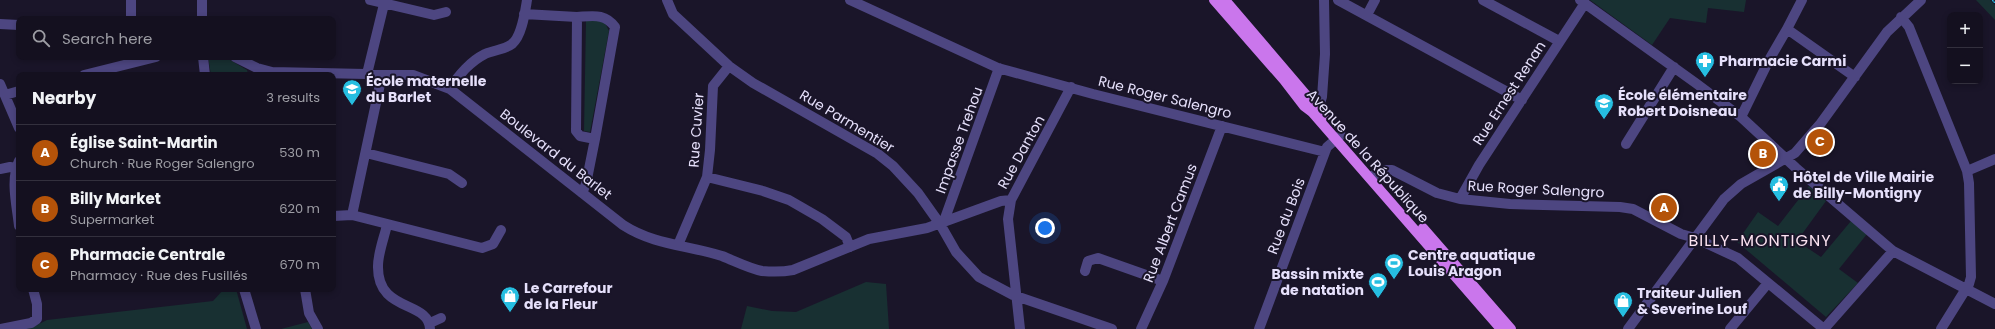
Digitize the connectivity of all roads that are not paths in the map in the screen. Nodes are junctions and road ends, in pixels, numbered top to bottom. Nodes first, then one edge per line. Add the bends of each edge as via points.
1 (131, 0) edge
2 (202, 0) edge
3 (370, 0) edge
4 (527, 0) edge
5 (667, 0) edge
6 (850, 0) edge
7 (1214, 0) edge
8 (1225, 0) edge
9 (1324, 0) edge
10 (1338, 0) edge
11 (1375, 0) edge
12 (1483, 0) edge
13 (1802, 0) edge
14 (1921, 0) edge
15 (384, 2) edge
16 (1583, 2) edge
17 (446, 12) dead end
18 (524, 14) junction
19 (1367, 15) junction
20 (131, 16) edge
21 (202, 16) edge
22 (577, 17) junction
23 (1901, 18) junction
24 (0, 24) edge
25 (16, 25) edge
26 (1787, 29) junction
27 (1559, 41) junction
28 (144, 60) edge
29 (203, 60) edge
30 (239, 60) edge
31 (729, 66) junction
32 (1674, 67) junction
33 (998, 68) junction
34 (96, 72) edge
35 (204, 72) edge
36 (257, 72) edge
37 (336, 73) edge
38 (367, 74) junction
39 (382, 75) junction
40 (1855, 77) junction
41 (0, 84) edge
42 (1071, 87) junction
43 (450, 89) junction
44 (16, 92) edge
45 (5, 95) junction
46 (1522, 100) junction
47 (1314, 109) junction
48 (1741, 117) junction
49 (16, 121) edge
50 (1222, 126) junction
51 (1339, 137) junction
52 (595, 139) junction
53 (1626, 144) dead end
54 (1325, 152) junction
55 (366, 153) junction
56 (1786, 159) junction
57 (1995, 159) edge
58 (16, 164) edge
59 (0, 169) edge
60 (1967, 171) junction
61 (16, 172) edge
62 (1372, 176) junction
63 (707, 177) junction
64 (462, 183) dead end
65 (16, 190) edge
66 (582, 193) junction
67 (1460, 199) junction
68 (1010, 200) junction
69 (352, 215) junction
70 (336, 216) edge
71 (942, 222) junction
72 (387, 224) junction
73 (501, 230) dead end
74 (1695, 238) junction
75 (678, 245) junction
76 (850, 247) junction
77 (1893, 251) junction
78 (1085, 271) dead end
79 (1163, 281) junction
80 (1768, 282) junction
81 (1966, 289) junction
82 (34, 292) edge
83 (245, 292) edge
84 (306, 292) edge
85 (1016, 295) junction
86 (1995, 304) edge
87 (441, 318) dead end
88 (430, 326) edge
89 (0, 329) edge
90 (256, 329) edge
91 (318, 329) edge
92 (1020, 329) edge
93 (1112, 329) edge
94 (1141, 329) edge
95 (1258, 329) edge
96 (1501, 329) edge
97 (1511, 329) edge
98 (1628, 329) edge
99 (1730, 329) edge
100 (1824, 329) edge
101 (1941, 329) edge

1 - 20 street
2 - 21 street
3 - 15 street
4 - 18 street
5 - 31 street, Rue Parmentier via 673,14
6 - 33 street, Rue Roger Salengro
7 - 47 main road, Avenue de la République via 1304,106
8 - 47 main road, Avenue de la République
9 - 47 street via 1322,97
10 - 19 street
11 - 19 street
12 - 27 street
13 - 26 street
14 - 23 street
15 - 17 street via 434,15
15 - 38 street
16 - 27 street, Rue Ernest Renan
16 - 32 street
18 - 22 street
18 - 43 street via 520,31 513,43 486,53 471,63
19 - 46 street
22 - 52 street via 576,131 580,136
22 - 52 street via 602,16 615,27
23 - 40 street via 1887,32
23 - 60 street via 1909,27
24 - 25 street
26 - 40 street
26 - 48 street
27 - 46 street, Rue Ernest Renan
28 - 34 street
29 - 35 street
30 - 36 street, Boulevard du Barlet
31 - 63 street, Rue Cuvier via 713,86
31 - 71 street, Rue Parmentier via 753,83 878,154 893,166
32 - 48 street
32 - 53 street
33 - 42 street, Rue Roger Salengro
33 - 71 street, Impasse Trehou
37 - 38 street, Boulevard du Barlet
38 - 39 street, Boulevard du Barlet
39 - 43 street, Boulevard du Barlet via 414,76
39 - 55 street
40 - 56 street via 1807,141
41 - 45 street
42 - 50 street, Rue Roger Salengro
42 - 68 street, Rue Danton
43 - 66 street, Boulevard du Barlet
44 - 45 street
45 - 49 street
46 - 67 street, Rue Ernest Renan
47 - 51 main road, Avenue de la République
48 - 56 street
50 - 54 street, Rue Roger Salengro
50 - 79 street, Rue Albert Camus
51 - 54 street, Rue du Bois
51 - 62 main road, Avenue de la République
52 - 66 street
54 - 95 street, Rue du Bois
55 - 64 street via 449,174
55 - 69 street
56 - 74 street via 1741,184
56 - 77 street
57 - 60 street
58 - 59 street
60 - 81 street via 1971,277
61 - 65 street
62 - 67 street, Rue Roger Salengro via 1392,170 1437,193
62 - 96 main road, Avenue de la République
62 - 97 main road, Avenue de la République
63 - 75 street, Rue Cuvier
63 - 76 street via 789,200 822,219 846,237
66 - 75 street, Boulevard du Barlet via 636,233 648,239
67 - 74 street, Rue Roger Salengro via 1510,204 1620,207 1632,209 1681,234
68 - 71 street, Boulevard du Barlet
68 - 85 street, Rue Danton via 1008,219
69 - 70 street
69 - 72 street
71 - 76 street, Boulevard du Barlet via 869,239
71 - 85 street, Rue Parmentier via 956,252 979,277
72 - 73 street via 482,248 493,244
72 - 88 street via 378,260 381,284 395,301 420,311 428,319
74 - 80 street, Rue Roger Salengro via 1738,258
74 - 98 street
75 - 76 street, Boulevard du Barlet via 769,272 793,270
77 - 81 street
77 - 100 street
78 - 79 street via 1088,261 1098,258
79 - 94 street, Rue Albert Camus
80 - 99 street
80 - 100 street, Rue Roger Salengro
81 - 86 street
81 - 101 street
82 - 89 street via 37,319 31,323
83 - 90 street
84 - 91 street via 309,313
85 - 92 street, Rue Danton
85 - 93 street, Rue Parmentier
87 - 88 street

